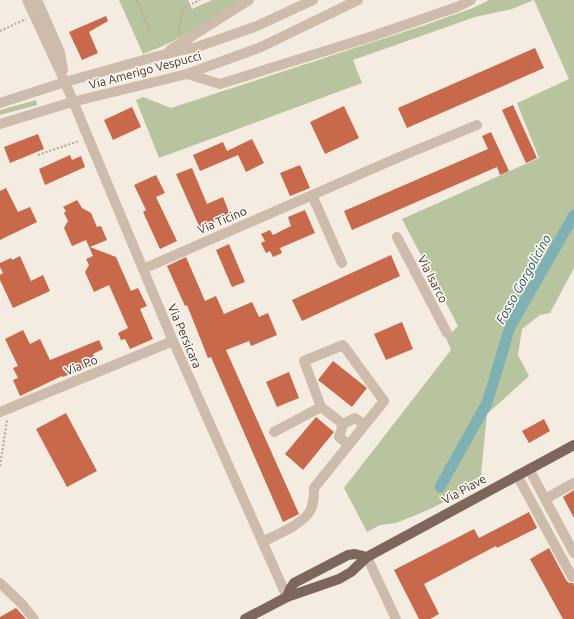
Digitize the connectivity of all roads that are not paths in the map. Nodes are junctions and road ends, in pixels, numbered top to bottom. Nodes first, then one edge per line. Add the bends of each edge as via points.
1 (27, 0) edge
2 (37, 0) edge
3 (250, 0) edge
4 (313, 0) edge
5 (358, 0) edge
6 (472, 0) edge
7 (158, 56) junction
8 (187, 74) junction
9 (64, 82) junction
10 (72, 102) junction
11 (0, 103) edge
12 (0, 124) edge
13 (477, 125) dead end
14 (312, 195) junction
15 (397, 237) dead end
16 (342, 263) dead end
17 (143, 269) junction
18 (447, 333) dead end
19 (173, 341) junction
20 (321, 407) junction
21 (4, 411) edge
22 (343, 424) junction
23 (365, 425) junction
24 (274, 432) dead end
25 (349, 445) junction
26 (574, 445) edge
27 (529, 469) junction
28 (517, 475) junction
29 (574, 483) edge
30 (545, 499) junction
31 (262, 542) junction
32 (574, 553) edge
33 (367, 557) junction
34 (572, 577) dead end
35 (0, 583) edge
36 (287, 597) junction
37 (34, 619) edge
38 (245, 619) edge
39 (396, 619) edge

1 - 9 street
2 - 9 street via 60,52
3 - 7 street
4 - 7 street, Via Amerigo Vespucci via 223,39
5 - 8 street, Via Amerigo Vespucci via 274,41
6 - 8 street via 377,35 220,84
7 - 9 street, Via Amerigo Vespucci
8 - 10 street, Via Amerigo Vespucci
9 - 10 street, Via Persicara
9 - 11 street, Via Amerigo Vespucci
10 - 12 street, Via Amerigo Vespucci
10 - 17 street, Via Persicara
13 - 14 street, Via Ticino
14 - 16 street
14 - 17 street, Via Ticino
15 - 18 street, Via Isarco
17 - 19 street, Via Persicara
19 - 21 street, Via Po
19 - 31 street, Via Persicara
20 - 22 street
20 - 23 street via 304,361 343,345 384,401
20 - 24 street
22 - 23 street via 355,418
22 - 25 street via 339,437
23 - 25 street
25 - 31 street via 314,488 314,500 303,520
26 - 27 main road, Via Piave
27 - 28 main road, Via Piave
27 - 30 street
28 - 33 main road, Via Piave
28 - 34 street
29 - 30 street
30 - 32 street
31 - 36 street, Via Persicara
33 - 36 main road, Via Piave via 339,579
33 - 36 main road via 348,555 294,583
33 - 39 street
35 - 37 street
36 - 38 main road, Via Piave

